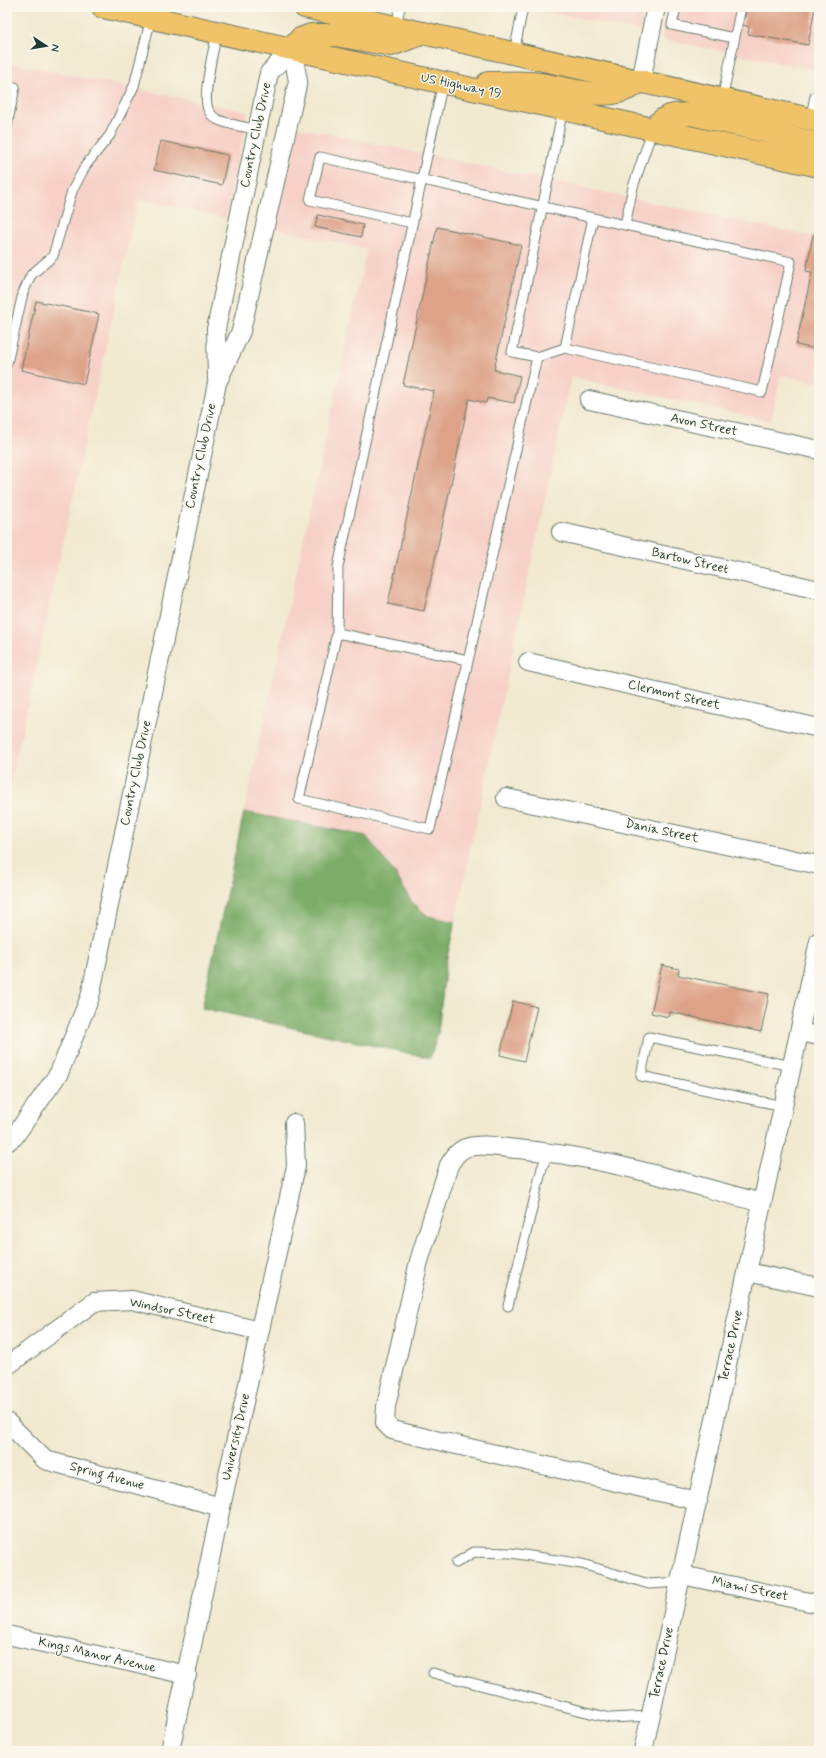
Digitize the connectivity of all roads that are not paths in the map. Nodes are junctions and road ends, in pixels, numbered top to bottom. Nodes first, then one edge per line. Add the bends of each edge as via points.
1 (103, 7) edge
2 (523, 7) edge
3 (656, 7) edge
4 (676, 7) edge
5 (741, 7) edge
6 (311, 8) edge
7 (398, 17) edge
8 (151, 18) junction
9 (217, 32) junction
10 (424, 33) junction
11 (734, 38) junction
12 (292, 49) junction
13 (514, 53) junction
14 (641, 81) junction
15 (443, 82) junction
16 (7, 85) edge
17 (819, 99) edge
18 (722, 100) junction
19 (563, 109) junction
20 (817, 120) edge
21 (7, 126) edge
22 (653, 128) junction
23 (257, 130) junction
24 (819, 144) edge
25 (819, 166) edge
26 (247, 177) junction
27 (422, 180) junction
28 (273, 183) junction
29 (543, 206) junction
30 (593, 218) junction
31 (412, 223) junction
32 (625, 225) junction
33 (235, 236) junction
34 (260, 242) junction
35 (565, 348) junction
36 (537, 357) junction
37 (7, 363) edge
38 (217, 384) junction
39 (589, 400) dead end
40 (819, 450) edge
41 (561, 532) dead end
42 (819, 590) edge
43 (337, 633) junction
44 (468, 660) junction
45 (528, 662) dead end
46 (819, 728) edge
47 (506, 798) dead end
48 (819, 865) edge
49 (819, 941) edge
50 (799, 1032) junction
51 (819, 1036) edge
52 (792, 1066) junction
53 (783, 1106) junction
54 (294, 1123) dead end
55 (7, 1142) edge
56 (549, 1151) junction
57 (762, 1203) junction
58 (747, 1272) junction
59 (819, 1287) edge
60 (508, 1306) dead end
61 (260, 1331) junction
62 (7, 1366) edge
63 (7, 1422) edge
64 (698, 1501) junction
65 (221, 1507) junction
66 (456, 1563) dead end
67 (681, 1578) junction
68 (819, 1604) edge
69 (7, 1635) edge
70 (433, 1673) dead end
71 (187, 1675) junction
72 (651, 1716) junction
73 (170, 1751) edge
74 (643, 1751) edge

1 - 8 highway, US Highway 19
2 - 13 lane
3 - 14 street
4 - 11 lane via 672,26
5 - 11 lane
6 - 7 highway
7 - 10 highway
8 - 9 highway, US Highway 19
8 - 37 lane via 134,86 110,135 86,165 72,191 53,256 31,274 22,293
9 - 12 highway, US Highway 19
9 - 23 lane via 207,87 207,108 211,115 220,121
10 - 12 highway via 391,45 335,35 311,35 300,39
10 - 13 highway
11 - 18 lane
12 - 15 highway, US Highway 19
12 - 23 street, Country Club Drive via 269,73
12 - 28 street, Country Club Drive via 298,80
13 - 14 highway
14 - 15 highway via 630,89 608,94 539,83
14 - 18 highway
15 - 19 highway, US Highway 19
15 - 27 lane
16 - 21 lane via 16,87
17 - 20 street
18 - 20 highway
19 - 22 highway, US Highway 19
19 - 29 lane
22 - 24 highway via 662,119 674,114 691,114
22 - 25 highway, US Highway 19
22 - 32 lane
23 - 26 street, Country Club Drive
26 - 28 street
26 - 33 street, Country Club Drive
27 - 29 lane
27 - 31 lane
27 - 31 lane via 320,157 310,200
28 - 34 street, Country Club Drive
29 - 30 lane
29 - 36 lane via 512,352
30 - 32 lane
30 - 35 lane
31 - 43 lane via 338,566
32 - 35 lane via 791,262 762,392
33 - 34 street
33 - 38 street, Country Club Drive via 216,328
34 - 38 street, Country Club Drive via 241,331
35 - 36 lane
36 - 44 lane
38 - 55 street, Country Club Drive via 90,997 59,1073 14,1137
39 - 40 street, Avon Street
41 - 42 street, Bartow Street
43 - 44 lane
43 - 44 lane via 299,799 430,829
45 - 46 street, Clermont Street
47 - 48 street, Dania Street
49 - 50 street, Terrace Drive
50 - 51 street
50 - 52 street, Terrace Drive
52 - 53 street, Terrace Drive
52 - 53 lane via 649,1037 641,1076
53 - 57 street, Terrace Drive
54 - 61 street, University Drive via 296,1166
56 - 57 street via 610,1163
56 - 60 lane via 542,1168
56 - 64 street via 468,1147 456,1154 449,1165 419,1261 386,1406 385,1423 392,1430
57 - 58 street, Terrace Drive
58 - 59 street
58 - 64 street, Terrace Drive
61 - 62 street, Windsor Street via 132,1300 94,1302
61 - 65 street, University Drive
63 - 65 street, Spring Avenue via 45,1460
64 - 67 street, Terrace Drive
65 - 71 street, University Drive
66 - 67 lane via 474,1552 512,1553 582,1564 650,1584
67 - 68 street, Miami Street
67 - 72 street, Terrace Drive
69 - 71 street, Kings Manor Avenue
70 - 72 lane via 610,1718
71 - 73 street, University Drive
72 - 74 street, Terrace Drive

